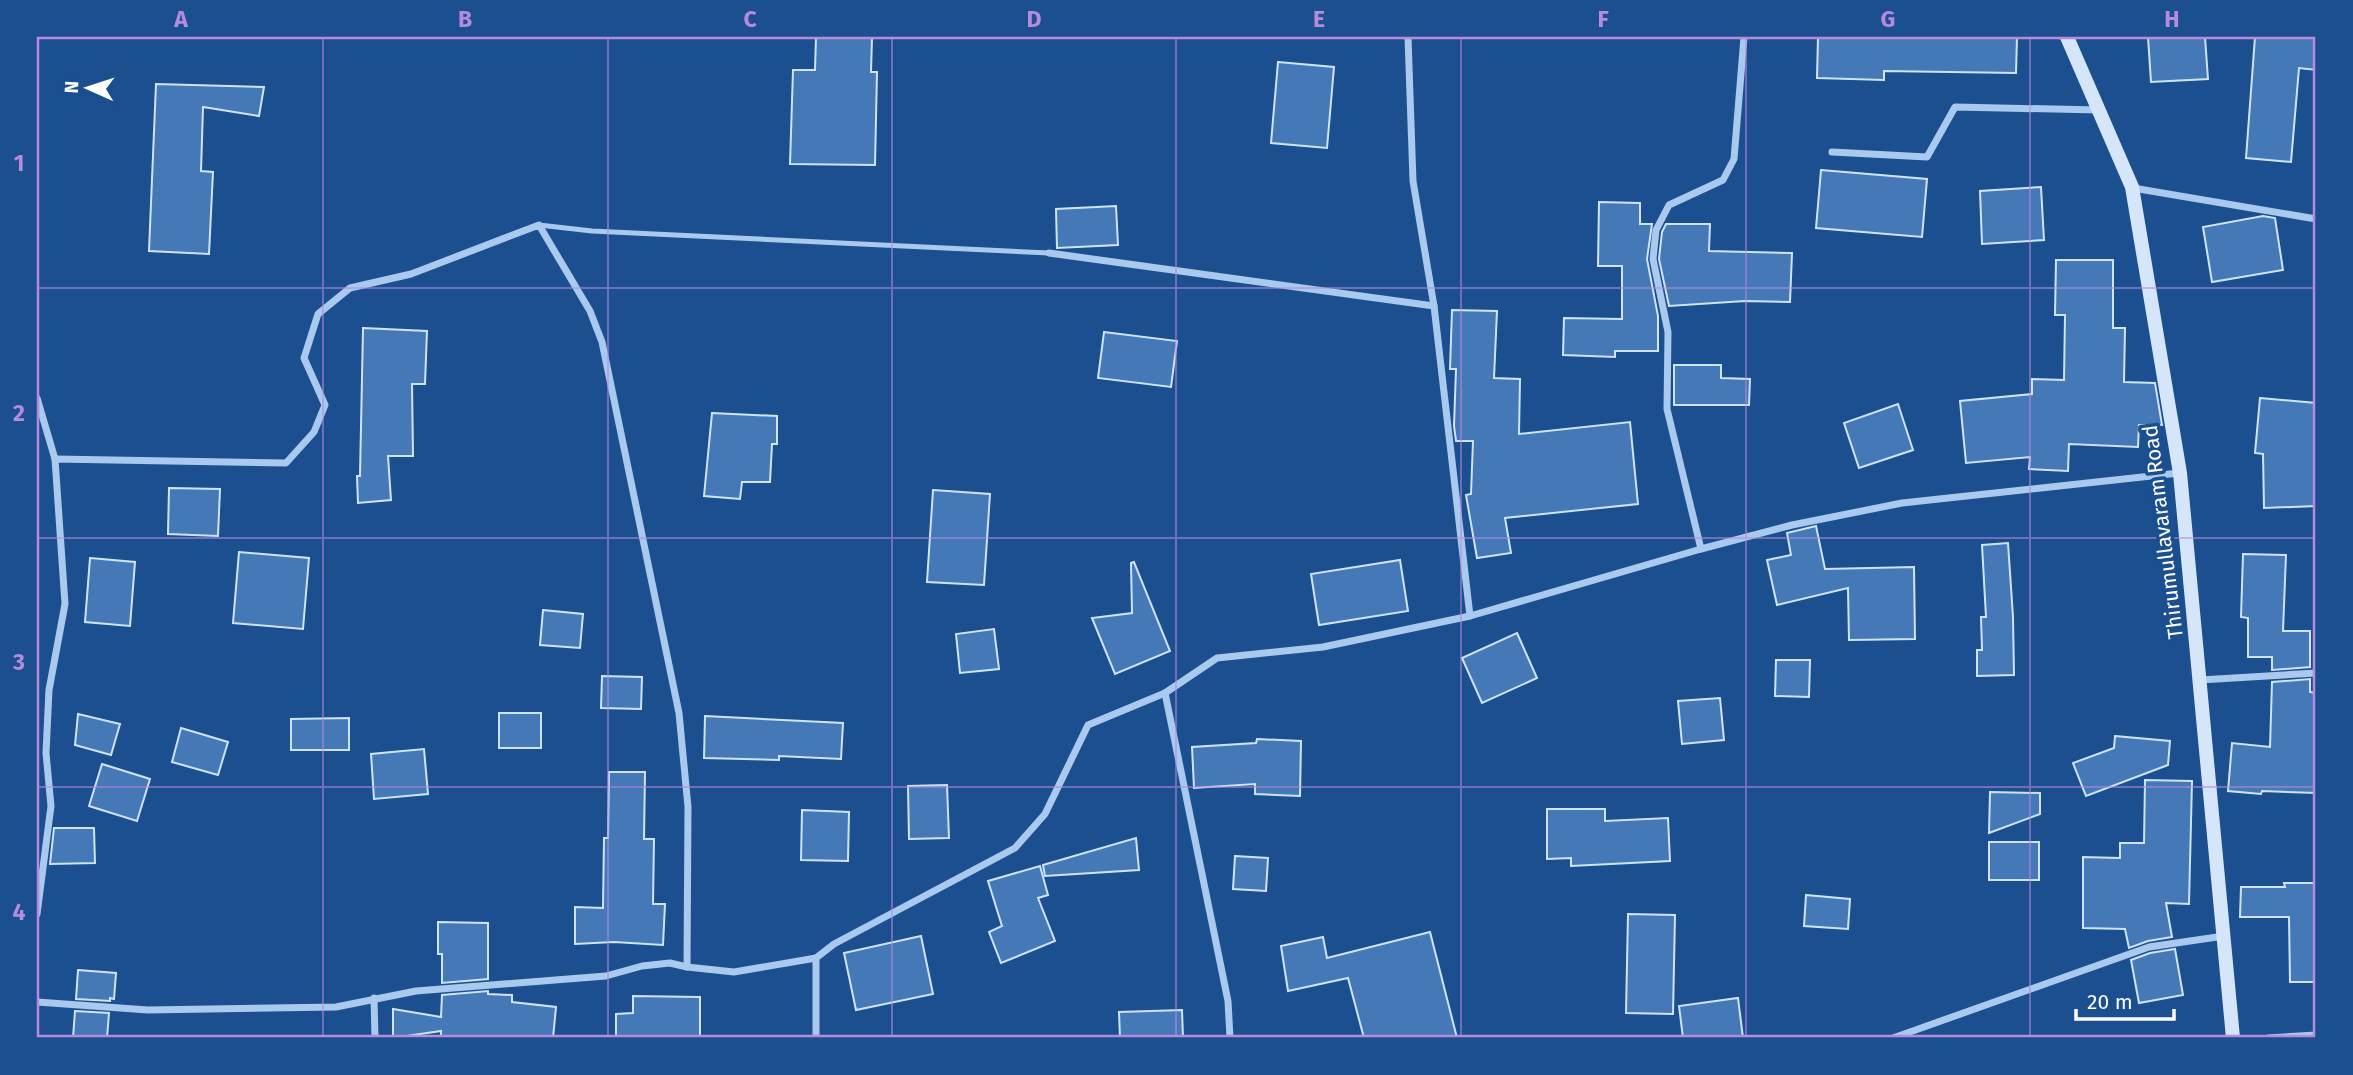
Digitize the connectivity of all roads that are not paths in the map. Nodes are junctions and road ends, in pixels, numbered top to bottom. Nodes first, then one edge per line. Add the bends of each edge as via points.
1 (1408, 37) edge
2 (1744, 37) edge
3 (2067, 37) edge
4 (2099, 110) junction
5 (1832, 152) dead end
6 (2132, 187) junction
7 (2316, 219) edge
8 (539, 225) junction
9 (1049, 253) joint
10 (1434, 306) junction
11 (37, 398) edge
12 (55, 459) junction
13 (2180, 473) junction
14 (1702, 549) junction
15 (1470, 615) junction
16 (2316, 673) edge
17 (2200, 680) junction
18 (1165, 693) junction
19 (37, 914) edge
20 (2224, 936) junction
21 (816, 958) junction
22 (687, 967) junction
23 (374, 998) junction
24 (37, 1002) edge
25 (2316, 1035) edge
26 (375, 1038) edge
27 (816, 1038) edge
28 (1230, 1038) edge
29 (1893, 1038) edge
30 (2233, 1038) edge
31 (2268, 1038) edge

1 - 10 street via 1413,181
2 - 14 street via 1734,159 1723,180 1669,205 1656,230 1653,259 1668,332 1667,409
3 - 4 street, Thirumullavaram Road
4 - 5 street via 1955,107 1927,157
4 - 6 street, Thirumullavaram Road
6 - 7 street
6 - 13 street, Thirumullavaram Road
8 - 9 lane
8 - 12 street via 411,274 350,288 318,314 304,358 325,405 314,432 286,463
8 - 22 street via 590,312 602,342 677,700 688,807
9 - 10 street
10 - 15 street
11 - 12 street
12 - 19 street via 65,604 49,690 46,753 51,806
13 - 14 street via 1902,503
13 - 17 street, Thirumullavaram Road
14 - 15 street
15 - 18 street via 1323,647 1217,658
16 - 17 street
17 - 20 street, Thirumullavaram Road
18 - 21 street via 1088,724 1045,814 1016,848 834,944
18 - 28 street via 1228,1001
20 - 29 street via 2149,947
20 - 30 street, Thirumullavaram Road
21 - 22 street via 734,971
21 - 27 street
22 - 23 street via 670,963 606,976
23 - 24 street via 336,1007 221,1010
23 - 26 street
25 - 31 street

